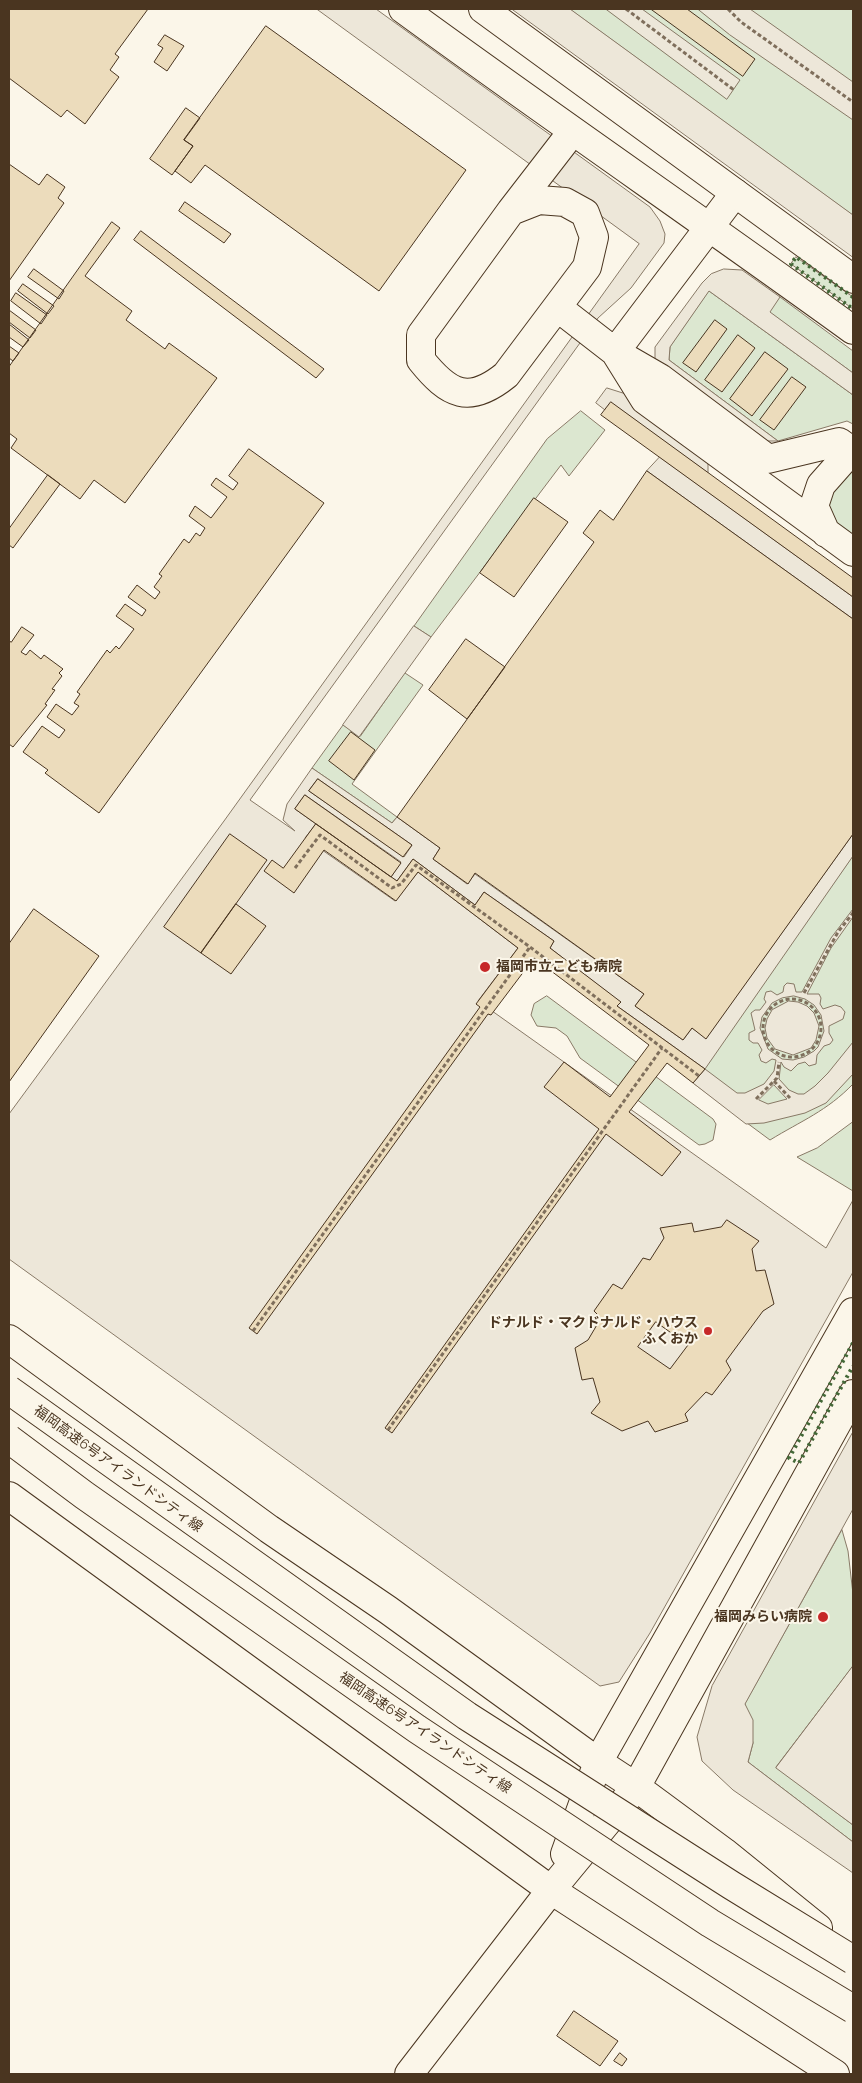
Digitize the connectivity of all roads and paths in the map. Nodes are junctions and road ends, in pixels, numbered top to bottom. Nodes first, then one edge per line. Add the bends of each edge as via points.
1 (403, 9) edge
2 (483, 9) edge
3 (626, 9) edge
4 (728, 9) edge
5 (734, 90) dead end
6 (853, 102) edge
7 (572, 132) junction
8 (735, 193) junction
9 (511, 211) junction
10 (710, 227) junction
11 (853, 280) edge
12 (557, 307) junction
13 (853, 330) edge
14 (615, 352) junction
15 (852, 452) edge
16 (826, 533) junction
17 (853, 552) edge
18 (295, 868) dead end
19 (853, 913) edge
20 (530, 947) junction
21 (804, 993) dead end
22 (767, 1043) joint
23 (662, 1048) junction
24 (779, 1062) dead end
25 (699, 1076) dead end
26 (774, 1082) junction
27 (790, 1098) dead end
28 (756, 1099) dead end
29 (853, 1312) edge
30 (253, 1331) dead end
31 (9, 1339) edge
32 (9, 1390) edge
33 (853, 1394) edge
34 (388, 1430) dead end
35 (9, 1439) edge
36 (9, 1496) edge
37 (598, 1762) junction
38 (636, 1787) junction
39 (551, 1890) junction
40 (853, 1958) edge
41 (853, 2009) edge
42 (409, 2074) edge
43 (835, 2074) edge

1 - 7 main road
2 - 8 main road
3 - 5 path
4 - 6 path via 741,22
7 - 9 main road
7 - 10 main road
8 - 10 main road
8 - 11 main road
9 - 12 main road via 539,200 565,202 585,213 594,237 587,267
9 - 12 main road via 421,336 421,360 446,387 468,394 490,388 506,376
10 - 13 main road
10 - 14 main road
12 - 14 main road
14 - 15 main road via 660,378 768,459 839,442
14 - 16 main road via 645,400
15 - 16 main road via 820,484 814,506
16 - 17 main road
18 - 20 path via 320,835 392,888 402,884 416,865
19 - 21 path via 838,932
20 - 23 path
20 - 30 path
22 - 22 path via 763,1023 774,1005 783,1000 809,1004 819,1015 820,1036 808,1053 788,1058 778,1054
23 - 25 path
23 - 34 path
24 - 26 path
26 - 27 path
26 - 28 path
29 - 37 main road
31 - 37 main road via 269,1529 388,1610
32 - 40 main road, 福岡高速6号アイランドシティ線, bridge via 467,1716 731,1885
33 - 38 main road
35 - 41 main road, 福岡高速6号アイランドシティ線, bridge via 417,1729 710,1923
36 - 39 main road
37 - 38 main road
37 - 39 main road
38 - 39 main road
38 - 40 main road via 724,1852
39 - 42 main road
39 - 43 main road

